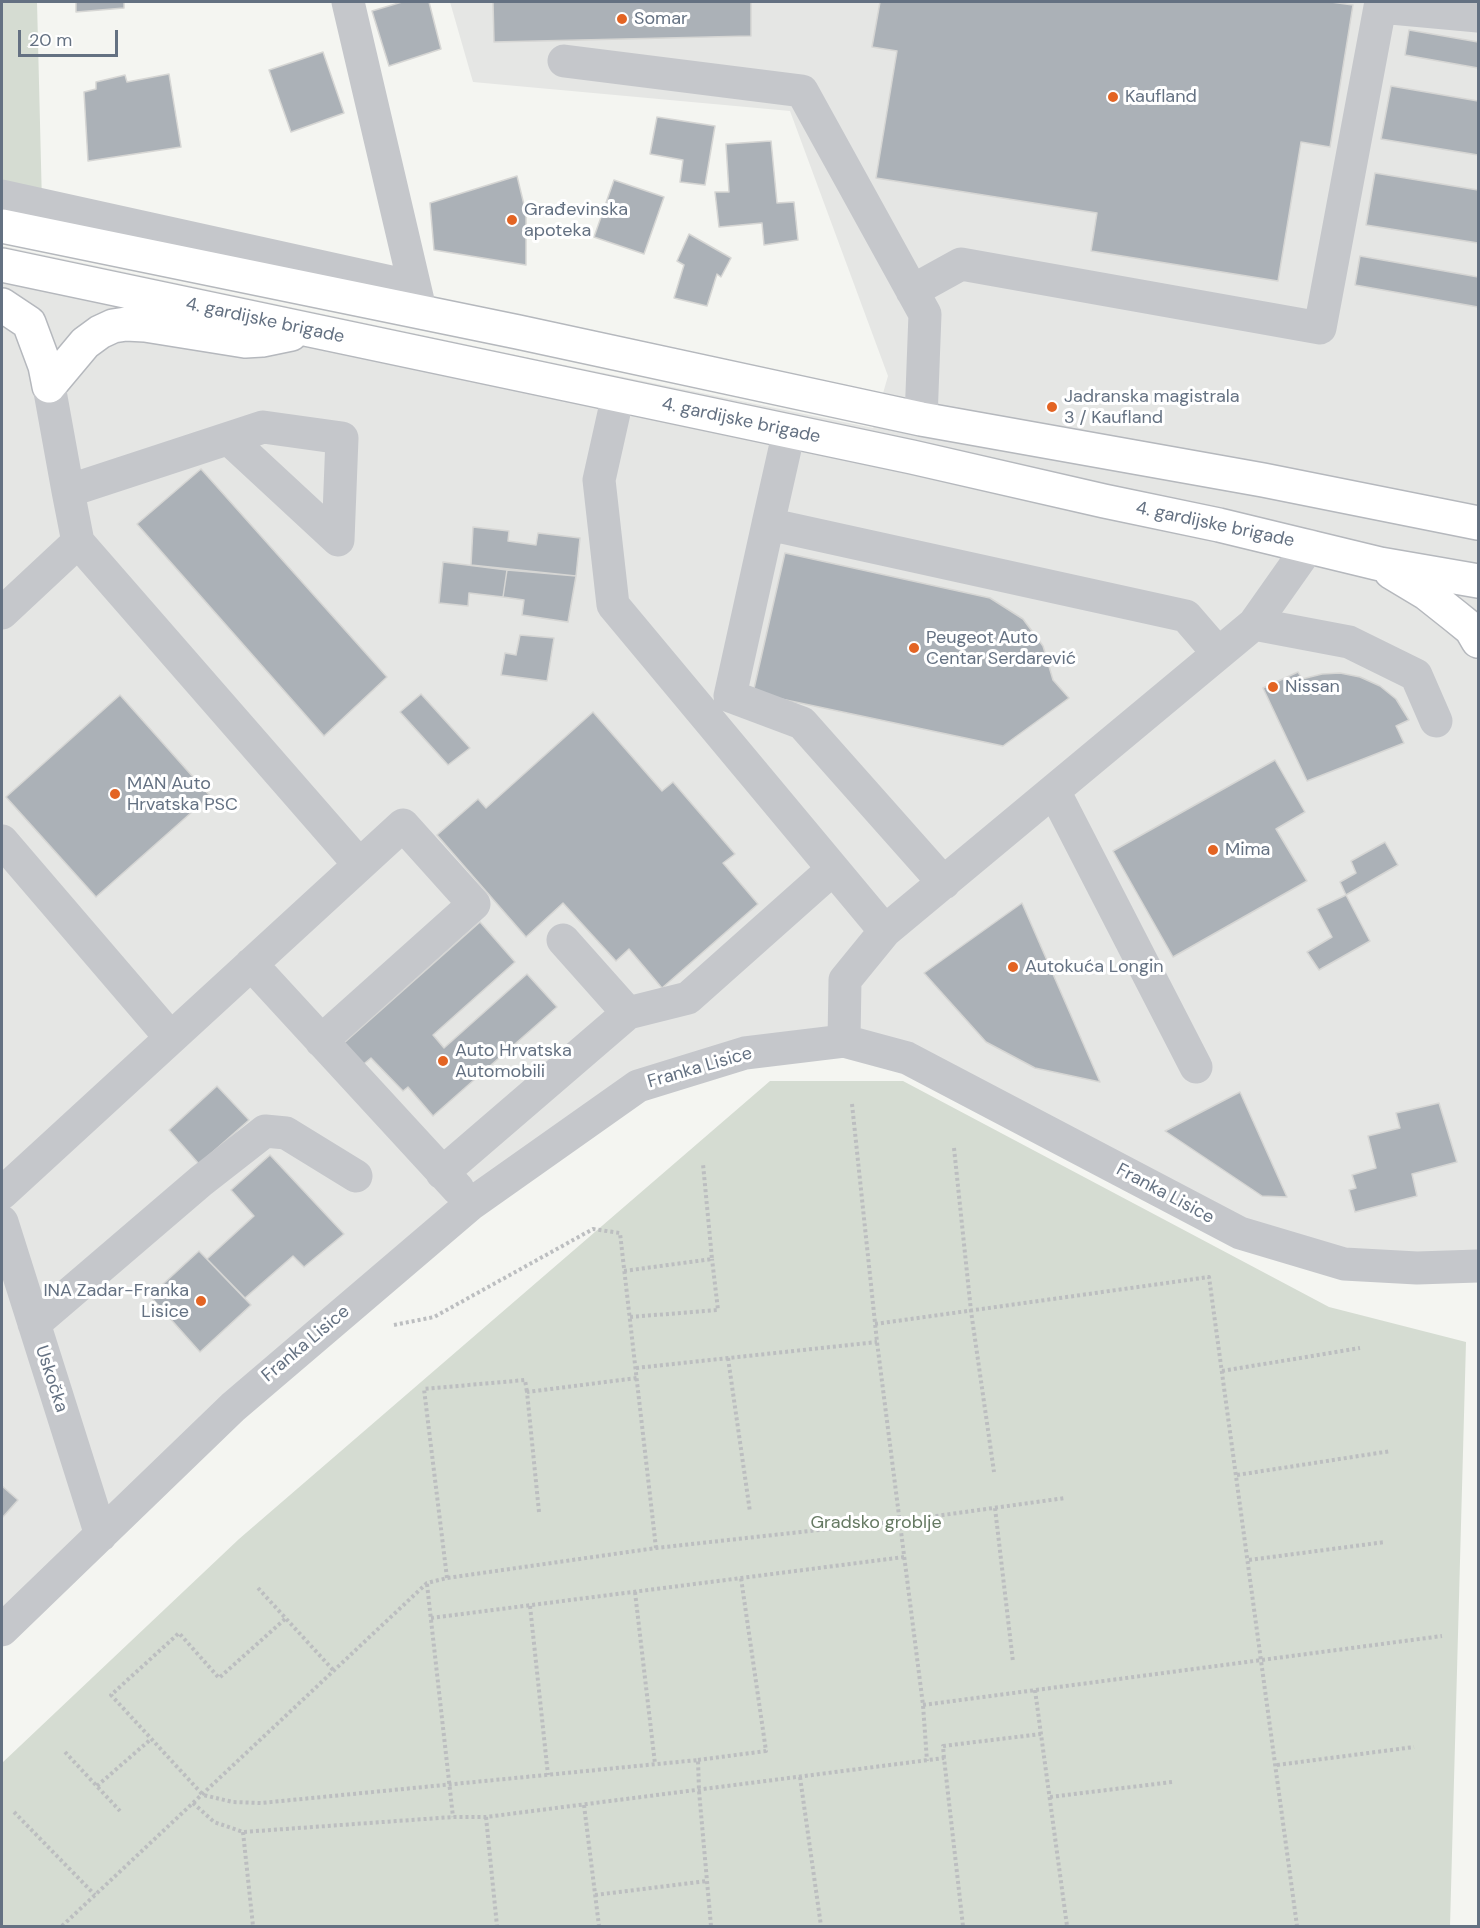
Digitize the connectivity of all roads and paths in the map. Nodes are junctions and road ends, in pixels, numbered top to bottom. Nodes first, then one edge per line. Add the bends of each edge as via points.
1 (348, 2) edge
2 (1479, 16) edge
3 (564, 62) dead end
4 (2, 196) edge
5 (2, 226) edge
6 (2, 265) edge
7 (912, 291) junction
8 (417, 300) junction
9 (2, 304) edge
10 (307, 330) junction
11 (49, 386) junction
12 (618, 395) junction
13 (921, 419) junction
14 (789, 431) junction
15 (230, 439) dead end
16 (68, 491) junction
17 (1479, 499) edge
18 (1426, 512) junction
19 (1479, 523) edge
20 (768, 524) junction
21 (78, 542) junction
22 (1309, 546) junction
23 (1380, 564) junction
24 (1479, 580) edge
25 (2, 613) edge
26 (1254, 624) junction
27 (1479, 641) edge
28 (1218, 653) junction
29 (1436, 721) dead end
30 (1054, 791) junction
31 (2, 841) edge
32 (359, 864) junction
33 (833, 868) junction
34 (944, 883) junction
35 (885, 931) junction
36 (563, 940) dead end
37 (251, 964) junction
38 (628, 1013) junction
39 (171, 1038) junction
40 (321, 1041) junction
41 (844, 1041) junction
42 (1196, 1067) dead end
43 (852, 1104) dead end
44 (954, 1148) dead end
45 (704, 1164) dead end
46 (442, 1173) junction
47 (356, 1176) dead end
48 (2, 1193) edge
49 (471, 1204) junction
50 (2, 1222) edge
51 (712, 1259) junction
52 (1479, 1266) edge
53 (624, 1271) junction
54 (971, 1311) junction
55 (630, 1317) junction
56 (34, 1324) junction
57 (875, 1324) junction
58 (394, 1325) dead end
59 (877, 1342) junction
60 (1360, 1348) dead end
61 (728, 1358) junction
62 (636, 1368) junction
63 (1222, 1371) junction
64 (637, 1378) junction
65 (527, 1392) junction
66 (1391, 1451) dead end
67 (994, 1472) dead end
68 (1237, 1475) junction
69 (1065, 1498) dead end
70 (995, 1508) junction
71 (539, 1512) dead end
72 (750, 1512) dead end
73 (900, 1521) junction
74 (101, 1535) junction
75 (1385, 1542) dead end
76 (657, 1548) junction
77 (904, 1557) junction
78 (1249, 1560) junction
79 (447, 1578) junction
80 (741, 1578) junction
81 (427, 1583) junction
82 (258, 1588) dead end
83 (635, 1592) junction
84 (530, 1605) junction
85 (431, 1618) junction
86 (285, 1619) junction
87 (2, 1630) edge
88 (1442, 1636) dead end
89 (1262, 1660) junction
90 (1013, 1662) dead end
91 (334, 1671) junction
92 (1035, 1690) junction
93 (923, 1705) junction
94 (1041, 1734) junction
95 (151, 1739) junction
96 (1414, 1747) dead end
97 (65, 1752) dead end
98 (944, 1758) junction
99 (698, 1760) junction
100 (927, 1761) junction
101 (655, 1764) junction
102 (1276, 1766) junction
103 (548, 1775) junction
104 (800, 1777) junction
105 (1172, 1782) dead end
106 (450, 1785) junction
107 (97, 1786) junction
108 (699, 1791) junction
109 (202, 1795) junction
110 (1050, 1797) junction
111 (193, 1803) junction
112 (584, 1805) junction
113 (120, 1811) dead end
114 (14, 1812) dead end
115 (453, 1817) junction
116 (486, 1817) junction
117 (243, 1832) junction
118 (706, 1881) junction
119 (95, 1895) junction
120 (595, 1895) junction
121 (62, 1926) edge
122 (253, 1926) edge
123 (497, 1926) edge
124 (599, 1926) edge
125 (711, 1926) edge
126 (821, 1926) edge
127 (963, 1926) edge
128 (1067, 1926) edge
129 (1297, 1926) edge

1 - 8 street
2 - 7 street via 1380,7 1320,328 961,264
3 - 7 street via 802,90
4 - 8 street
5 - 8 main road
6 - 10 main road, 4. gardijske brigade
7 - 13 street via 925,314
8 - 13 main road via 518,332
9 - 11 main road via 28,323
10 - 11 main road via 245,341 145,325 113,326 85,343
10 - 12 main road, 4. gardijske brigade
11 - 16 street
12 - 14 main road, 4. gardijske brigade
12 - 33 street via 599,480 613,605
13 - 18 main road
14 - 20 street
14 - 22 main road, 4. gardijske brigade
15 - 16 street
16 - 21 street
17 - 18 main road
18 - 19 main road
20 - 28 street via 1186,616
20 - 34 street via 730,696 802,723
21 - 25 street
21 - 32 street
22 - 23 main road, 4. gardijske brigade
22 - 26 street
23 - 24 main road, 4. gardijske brigade
23 - 27 main road via 1426,593 1471,629
26 - 28 street
26 - 29 street via 1349,642 1416,675
28 - 30 street
30 - 34 street
30 - 42 street
31 - 39 street
32 - 37 street
32 - 40 street via 403,825 474,904
33 - 35 street
33 - 38 street via 688,998
34 - 35 street
35 - 41 street via 845,980
36 - 38 street
37 - 39 street
37 - 40 street
38 - 46 street
39 - 48 street
40 - 46 street
41 - 49 street, Franka Lisice via 745,1053 638,1086
41 - 52 street, Franka Lisice via 907,1058 1240,1233 1344,1264
43 - 57 path
44 - 54 path
45 - 51 path
46 - 49 street
47 - 56 street via 286,1133 265,1131
49 - 74 street, Franka Lisice via 233,1407
50 - 56 street, Uskočka
51 - 53 path
51 - 55 path via 718,1310
53 - 55 path
53 - 58 path via 620,1233 593,1229 434,1317
54 - 57 path
54 - 63 path via 1209,1277
54 - 67 path
55 - 62 path
56 - 74 street, Uskočka
57 - 59 path
59 - 61 path
59 - 73 path
60 - 63 path
61 - 62 path
61 - 72 path
62 - 64 path
63 - 68 path
64 - 65 path
64 - 76 path
65 - 71 path
65 - 79 path via 525,1380 424,1389
66 - 68 path
68 - 78 path
69 - 70 path
70 - 73 path
70 - 90 path
73 - 76 path
73 - 77 path
74 - 87 street, Franka Lisice
75 - 78 path
76 - 79 path
77 - 80 path
77 - 93 path
78 - 89 path
79 - 81 path
80 - 83 path
80 - 99 path via 766,1751
81 - 85 path
81 - 91 path
82 - 86 path
83 - 84 path
83 - 101 path
84 - 85 path
84 - 103 path
85 - 106 path
86 - 91 path
86 - 95 path via 219,1678 179,1633 111,1695
88 - 89 path
89 - 92 path
89 - 102 path
91 - 109 path
92 - 93 path
92 - 94 path
93 - 100 path
94 - 98 path via 943,1746
94 - 110 path
95 - 107 path
95 - 109 path
96 - 102 path
97 - 107 path
98 - 100 path
98 - 127 path
99 - 101 path
99 - 108 path
100 - 104 path
101 - 103 path
102 - 129 path
103 - 106 path
104 - 108 path
104 - 126 path
105 - 110 path
106 - 109 path via 261,1803
106 - 115 path
107 - 113 path
108 - 112 path
108 - 118 path
109 - 111 path
110 - 128 path
111 - 117 path via 214,1822
111 - 119 path
112 - 116 path
112 - 120 path
114 - 119 path
115 - 116 path
115 - 117 path
116 - 123 path
117 - 122 path
118 - 120 path
118 - 125 path
119 - 121 path
120 - 124 path

